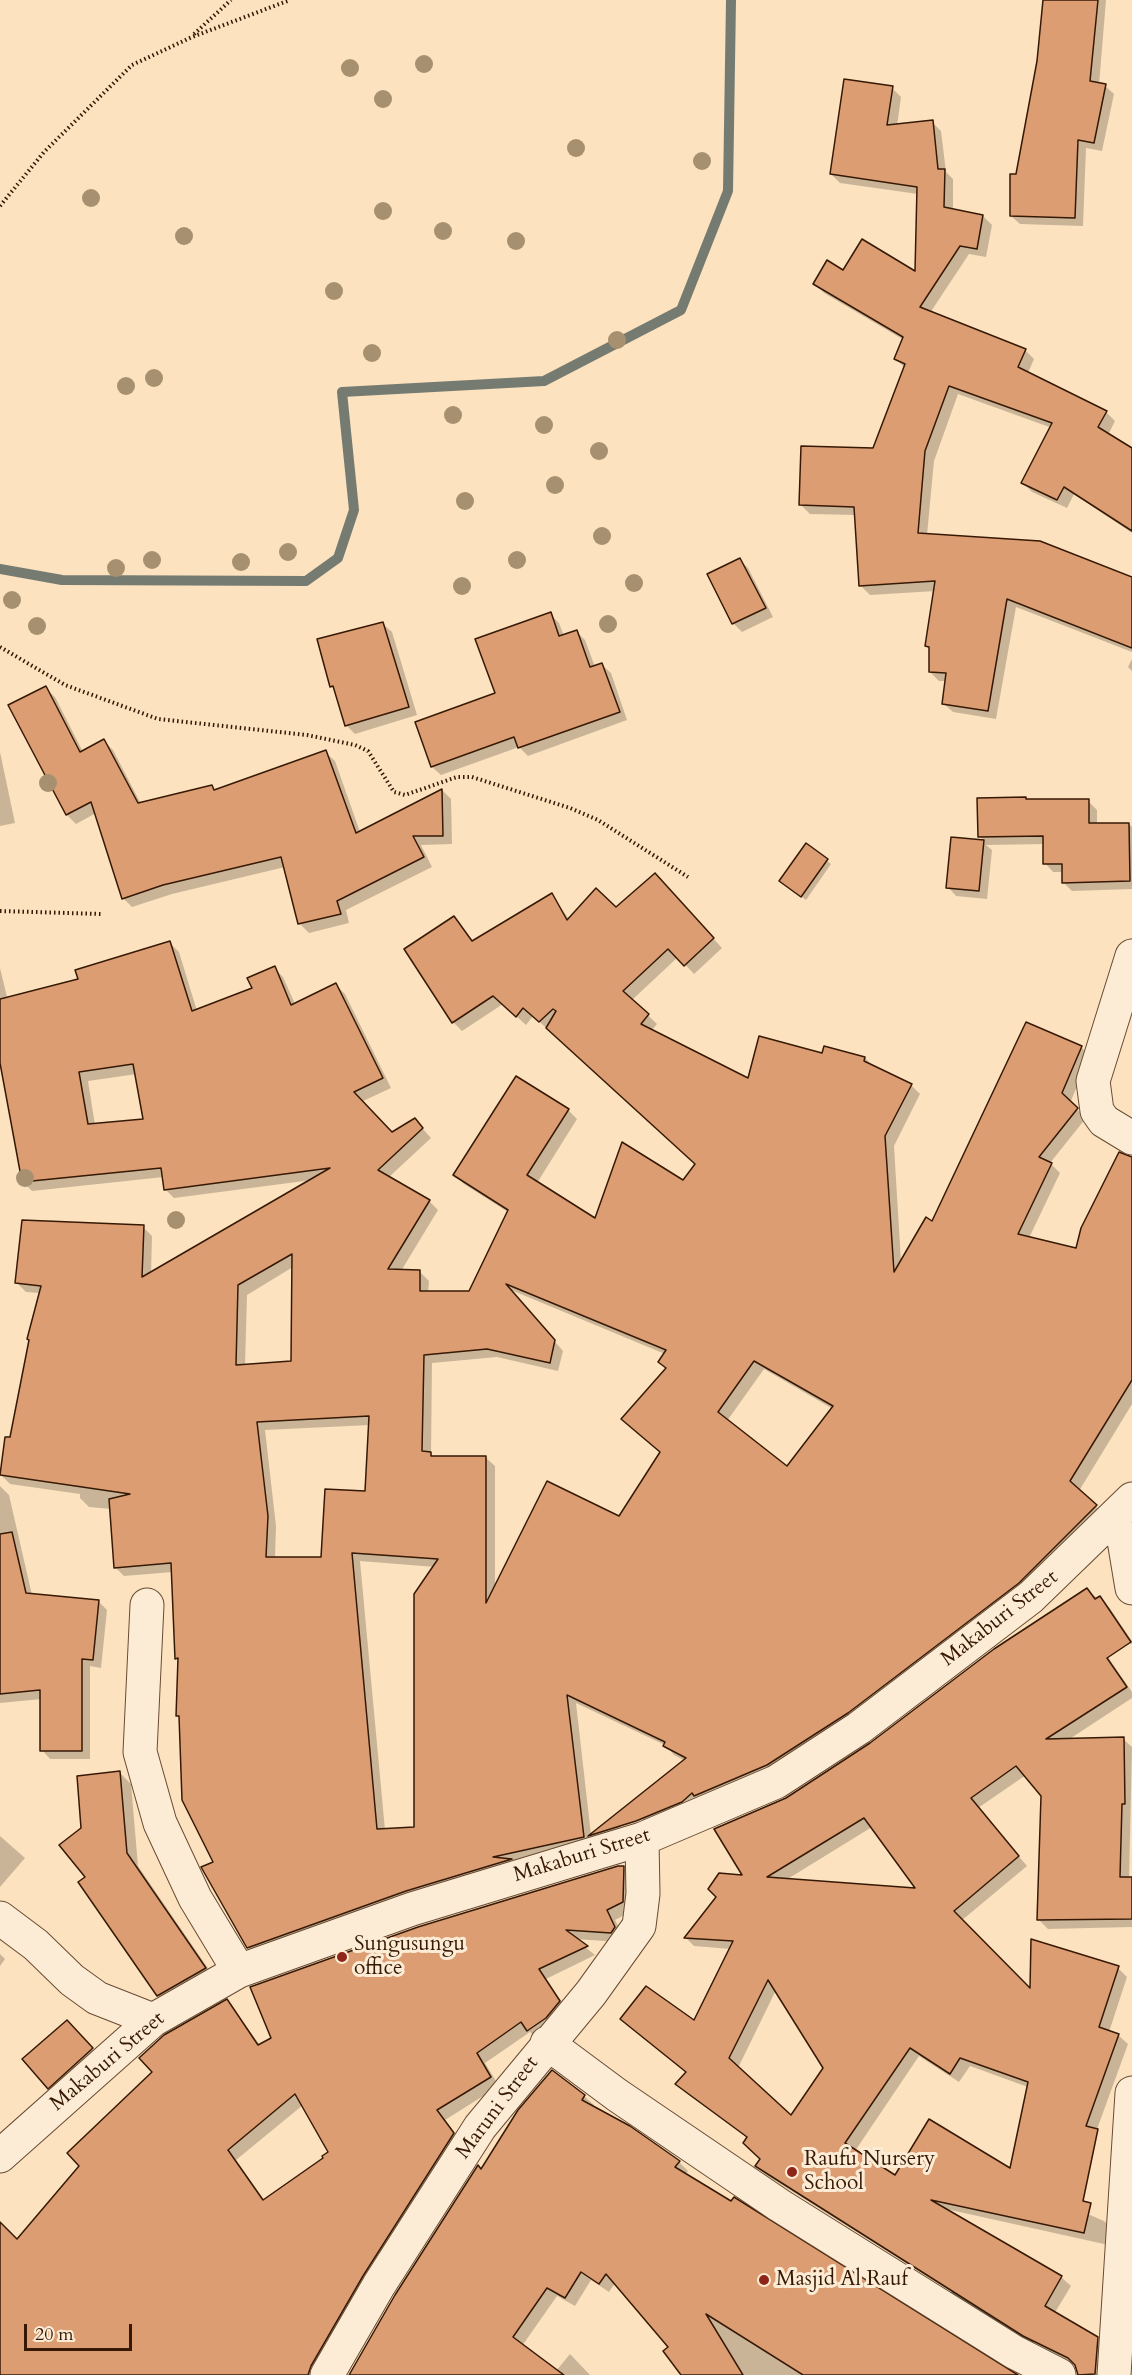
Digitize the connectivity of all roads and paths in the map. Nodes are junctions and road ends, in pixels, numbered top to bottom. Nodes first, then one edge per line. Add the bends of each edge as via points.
1 (231, 0) edge
2 (290, 0) edge
3 (192, 37) junction
4 (0, 206) edge
5 (0, 646) edge
6 (688, 877) dead end
7 (0, 911) edge
8 (101, 914) dead end
9 (1132, 956) edge
10 (1132, 1137) edge
11 (1121, 1510) edge
12 (1132, 1588) edge
13 (147, 1605) dead end
14 (642, 1839) junction
15 (0, 1917) edge
16 (238, 1971) junction
17 (153, 2020) junction
18 (547, 2043) junction
19 (1132, 2093) edge
20 (0, 2156) edge
21 (327, 2375) edge
22 (1059, 2375) edge
23 (1114, 2375) edge

1 - 3 path
2 - 3 path
3 - 4 path via 132,65 44,152
5 - 6 path via 65,685 158,719 307,735 355,745 368,751 394,792 405,795 457,777 472,777 570,808 598,820
7 - 8 path
9 - 10 street via 1093,1081 1097,1111 1104,1121
11 - 12 street
11 - 14 street, Makaburi Street via 1031,1598 823,1754 740,1799
13 - 16 street via 140,1752 160,1822 195,1898
14 - 16 street, Makaburi Street via 412,1909
14 - 18 street, Maruni Street via 639,1926 591,1993
15 - 17 street via 97,1998
16 - 17 street, Makaburi Street
17 - 20 street, Makaburi Street
18 - 21 street, Maruni Street via 480,2127
18 - 22 street via 779,2205 1014,2352
19 - 23 street

